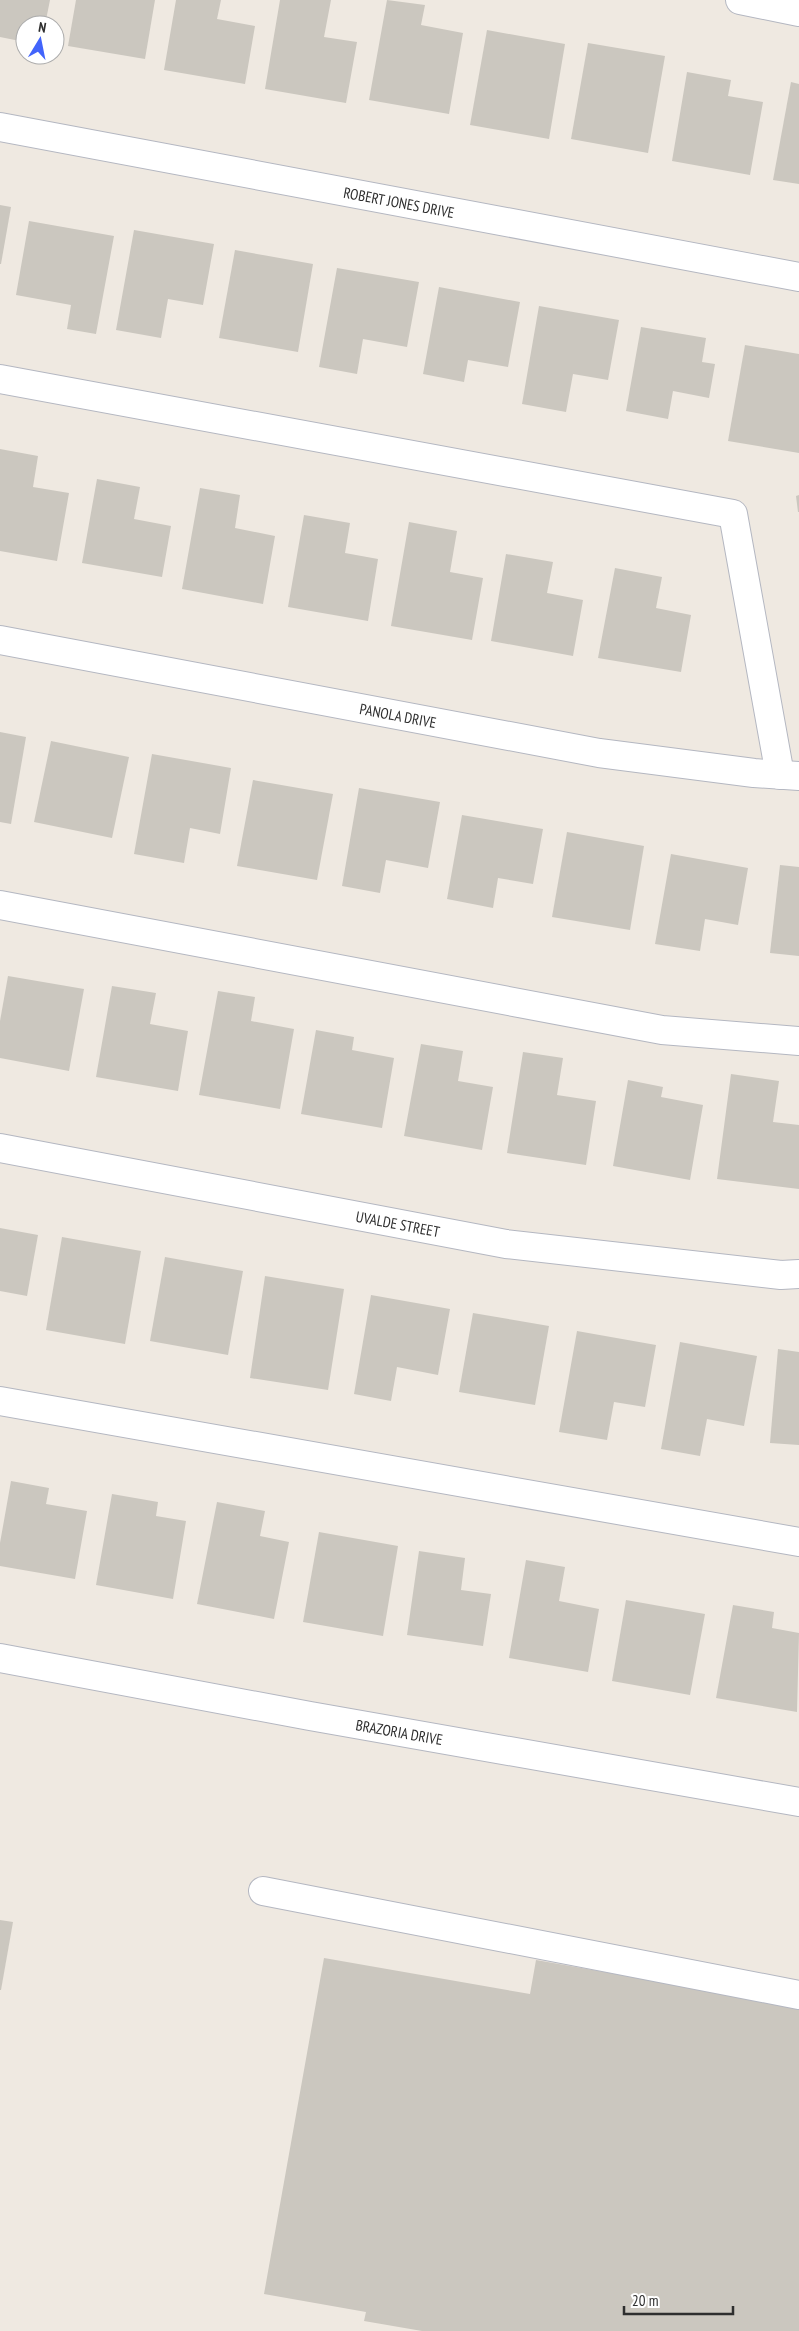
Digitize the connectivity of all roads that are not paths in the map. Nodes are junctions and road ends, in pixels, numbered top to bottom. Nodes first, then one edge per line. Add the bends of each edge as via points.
1 (740, 0) edge
2 (799, 12) edge
3 (0, 127) edge
4 (799, 277) edge
5 (0, 379) edge
6 (0, 640) edge
7 (789, 775) edge
8 (0, 904) edge
9 (799, 1041) edge
10 (0, 1148) edge
11 (799, 1274) edge
12 (0, 1400) edge
13 (799, 1542) edge
14 (0, 1658) edge
15 (799, 1802) edge
16 (263, 1891) dead end
17 (799, 1995) edge

1 - 2 street
3 - 4 street, ROBERT JONES DRIVE
5 - 7 street via 733,514
6 - 7 street, PANOLA DRIVE via 599,753
8 - 9 street via 662,1030
10 - 11 street, UVALDE STREET via 506,1244 782,1275
12 - 13 street
14 - 15 street, BRAZORIA DRIVE
16 - 17 street

